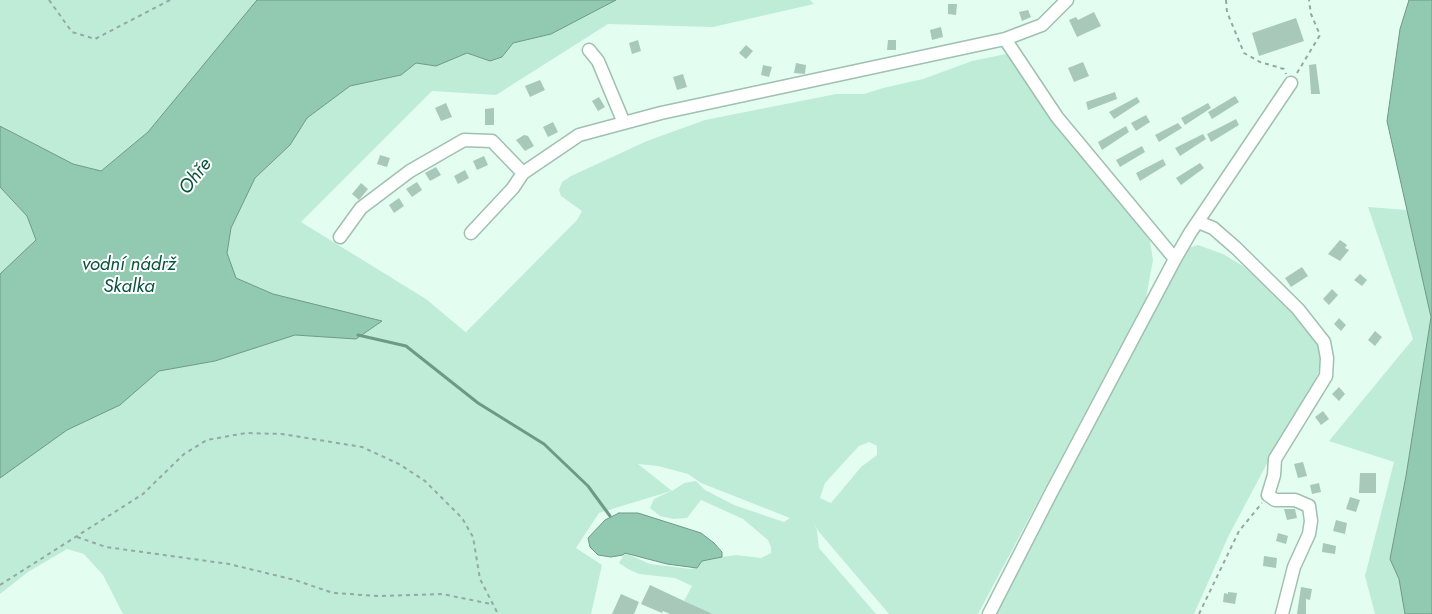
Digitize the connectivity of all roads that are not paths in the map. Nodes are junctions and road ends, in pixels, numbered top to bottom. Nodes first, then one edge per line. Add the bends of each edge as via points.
1 (1067, 0) edge
2 (1005, 39) junction
3 (589, 50) dead end
4 (1290, 83) road end
5 (624, 123) junction
6 (523, 173) junction
7 (1198, 222) junction
8 (471, 233) dead end
9 (340, 237) dead end
10 (1176, 259) junction
11 (989, 614) edge
12 (1282, 614) edge

1 - 2 street via 1042,25
2 - 5 street
2 - 10 street via 1057,117
3 - 5 street via 598,61
4 - 7 street
5 - 6 street via 579,135
6 - 8 street via 514,188
6 - 9 street via 492,140 464,140 410,171 361,208
7 - 10 street
7 - 12 street via 1213,228 1236,248 1298,309 1324,342 1326,376 1275,459 1268,495 1275,500 1295,500 1309,506 1311,521 1310,534 1294,567
10 - 11 street via 1050,492

